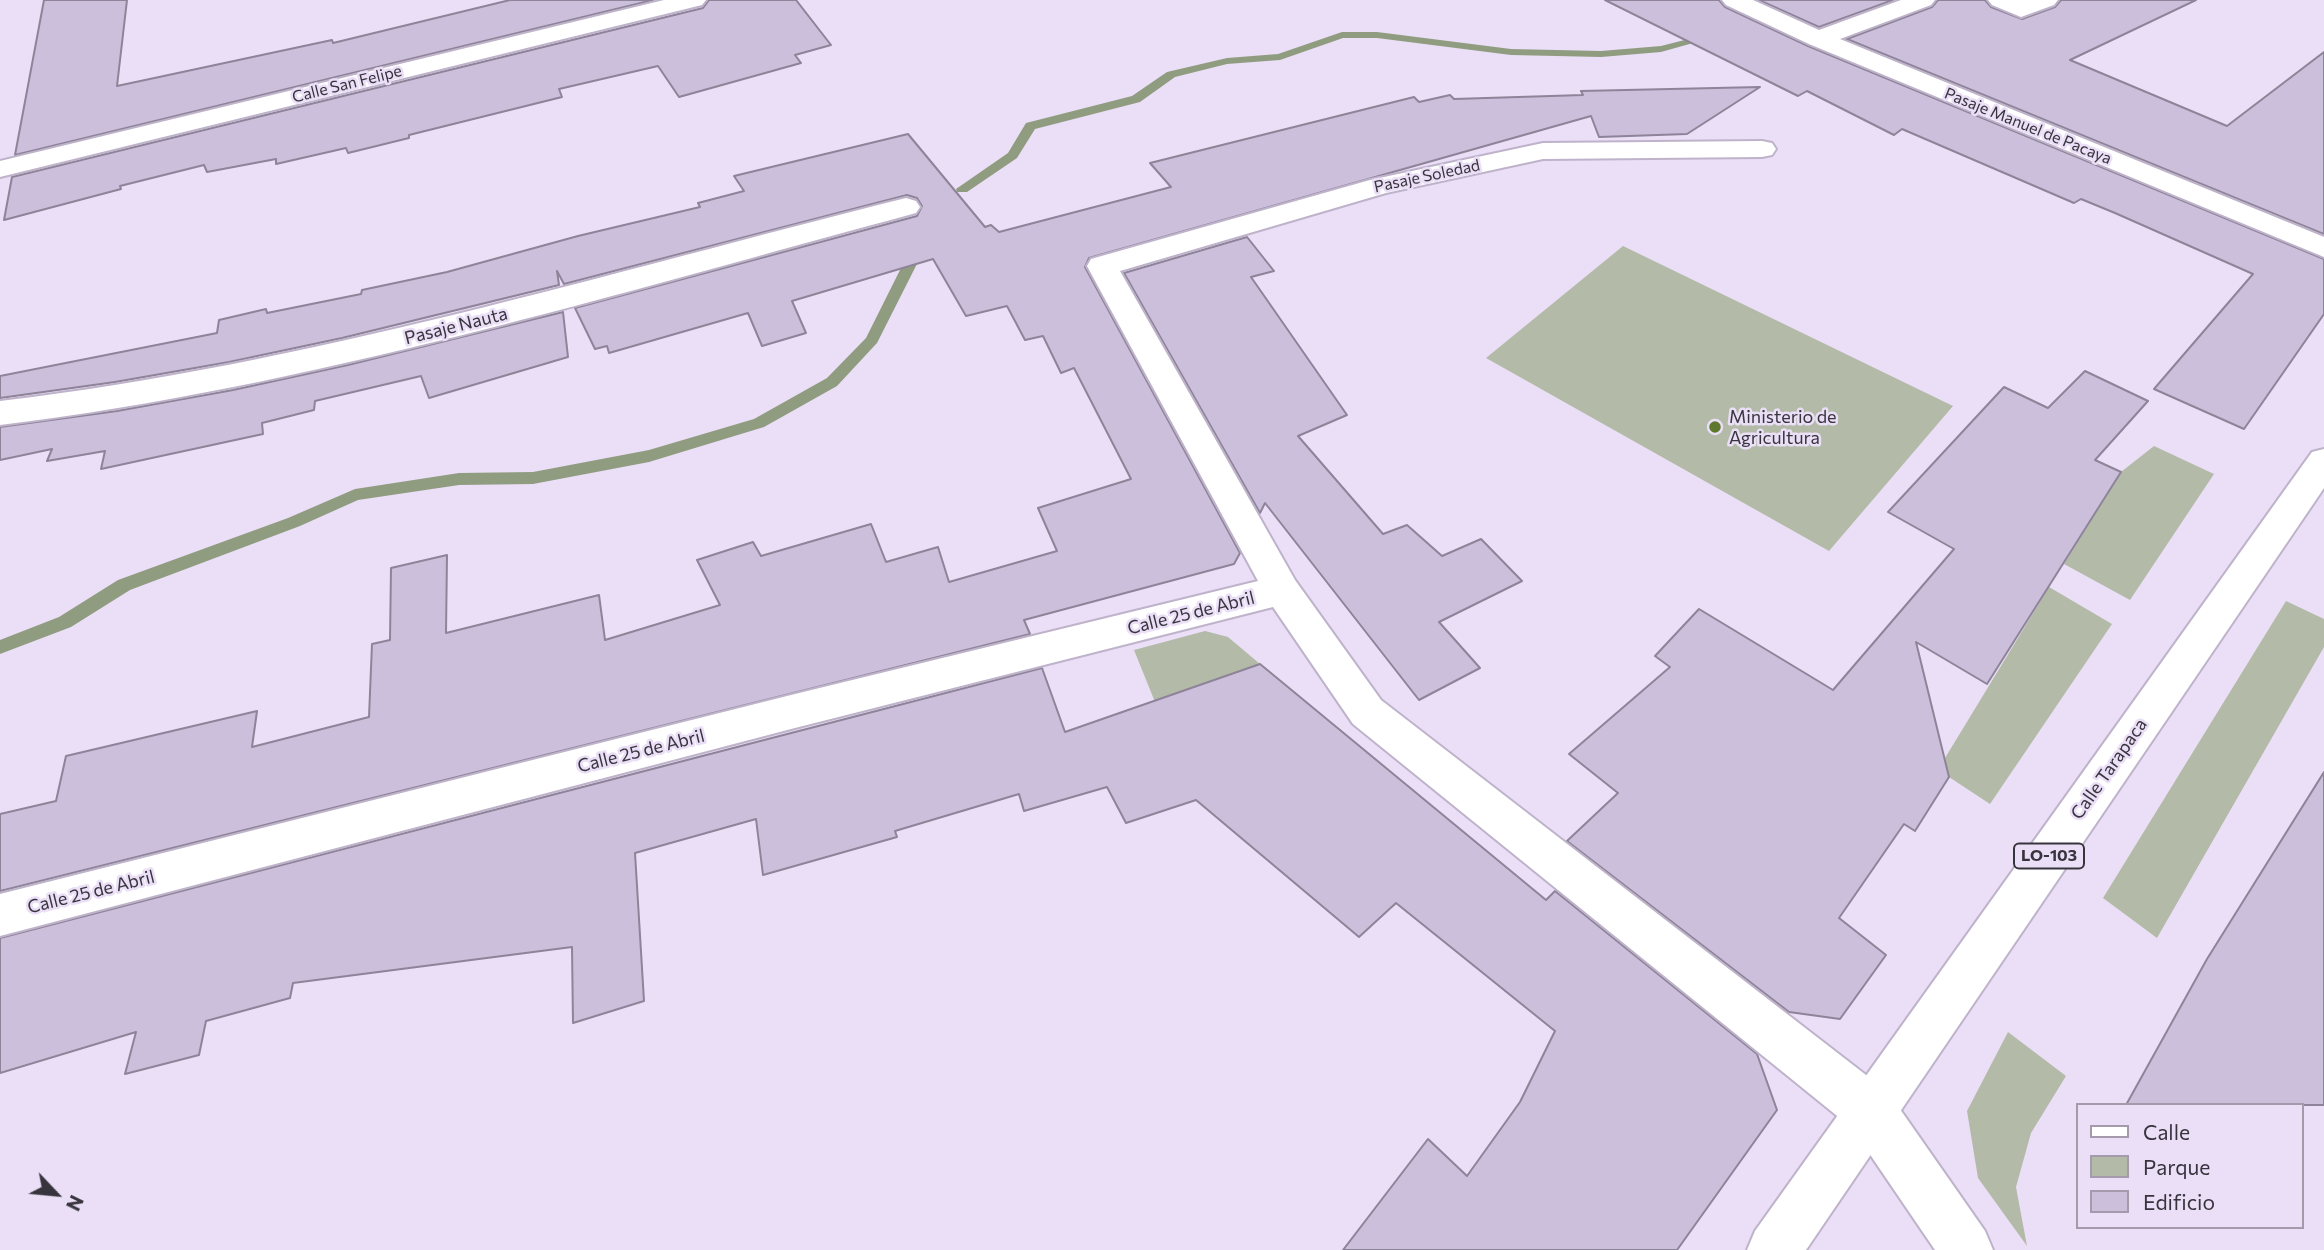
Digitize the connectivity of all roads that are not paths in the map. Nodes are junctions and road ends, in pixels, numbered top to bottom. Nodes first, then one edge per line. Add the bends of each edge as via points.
1 (694, 0) edge
2 (1734, 0) edge
3 (1923, 0) edge
4 (2000, 0) edge
5 (2046, 0) edge
6 (1818, 39) junction
7 (1762, 149) dead end
8 (0, 169) edge
9 (906, 207) dead end
10 (2324, 248) edge
11 (0, 413) edge
12 (2324, 461) edge
13 (1282, 590) junction
14 (0, 915) edge
15 (1870, 1111) junction
16 (1774, 1250) edge
17 (1966, 1250) edge

1 - 8 street, Calle San Felipe
2 - 6 street, Pasaje Manuel de Pacaya
3 - 6 street
4 - 5 street via 2021,10
6 - 10 street, Pasaje Manuel de Pacaya
7 - 13 street, Pasaje Soledad via 1543,151 1380,186 1102,266
9 - 11 street, Pasaje Nauta via 450,329 202,382
12 - 15 street, Calle Tarapaca / LO-103
13 - 14 street, Calle 25 de Abril
13 - 15 street via 1367,712
15 - 16 street, Calle Tarapaca / LO-103
15 - 17 street

